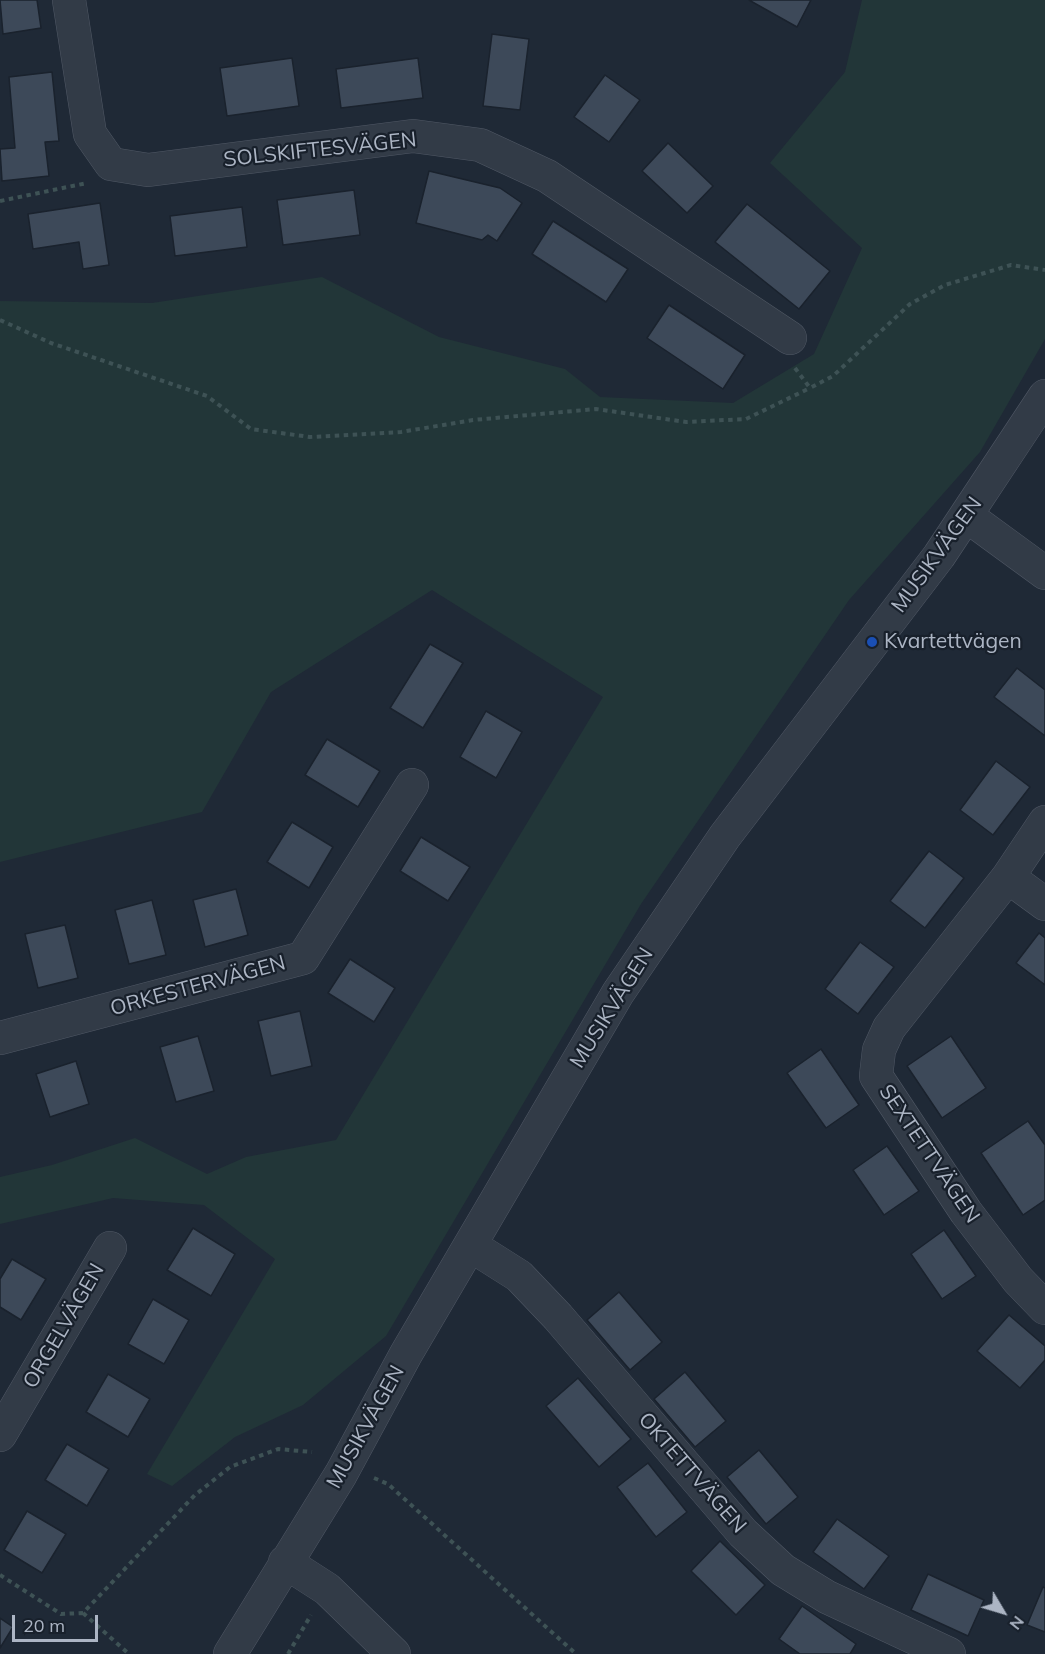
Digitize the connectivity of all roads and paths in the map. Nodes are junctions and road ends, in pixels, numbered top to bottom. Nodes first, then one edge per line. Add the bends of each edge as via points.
1 (69, 0) edge
2 (93, 182) dead end
3 (0, 201) edge
4 (1045, 270) edge
5 (0, 320) edge
6 (790, 338) joint
7 (810, 388) junction
8 (1045, 396) edge
9 (966, 516) junction
10 (1045, 573) edge
11 (412, 785) dead end
12 (1045, 822) edge
13 (1008, 877) junction
14 (1045, 904) edge
15 (0, 1038) edge
16 (470, 1245) junction
17 (110, 1248) dead end
18 (1045, 1308) edge
19 (0, 1435) edge
20 (312, 1452) dead end
21 (369, 1476) dead end
22 (285, 1562) junction
23 (0, 1575) edge
24 (327, 1589) junction
25 (83, 1613) junction
26 (129, 1654) edge
27 (230, 1654) edge
28 (288, 1654) edge
29 (394, 1654) edge
30 (576, 1654) edge
31 (949, 1654) edge

1 - 6 street, SOLSKIFTESVÄGEN via 90,134 111,164 148,170 413,136 480,145 547,176
2 - 3 path
4 - 7 path via 1011,266 945,285 910,304 833,376
5 - 7 path via 51,343 207,396 251,429 310,436 401,432 473,420 596,409 686,422 746,419
6 - 7 path via 794,367
8 - 9 street, MUSIKVÄGEN
9 - 10 street
9 - 16 street, MUSIKVÄGEN via 688,890 618,993
11 - 15 street, ORKESTERVÄGEN via 303,958
12 - 13 street, SEXTETTVÄGEN
13 - 14 street
13 - 18 street, SEXTETTVÄGEN via 889,1028 879,1050 876,1076 966,1212 1018,1280
16 - 22 street, MUSIKVÄGEN via 341,1474
16 - 31 street, OKTETTVÄGEN via 519,1276 743,1533 783,1569 827,1597
17 - 19 street, ORGELVÄGEN
20 - 25 path via 278,1449 230,1467 195,1495
21 - 30 path via 388,1484
22 - 24 street
22 - 27 street, MUSIKVÄGEN
23 - 25 path via 61,1614
24 - 28 path
24 - 29 street
25 - 26 path

